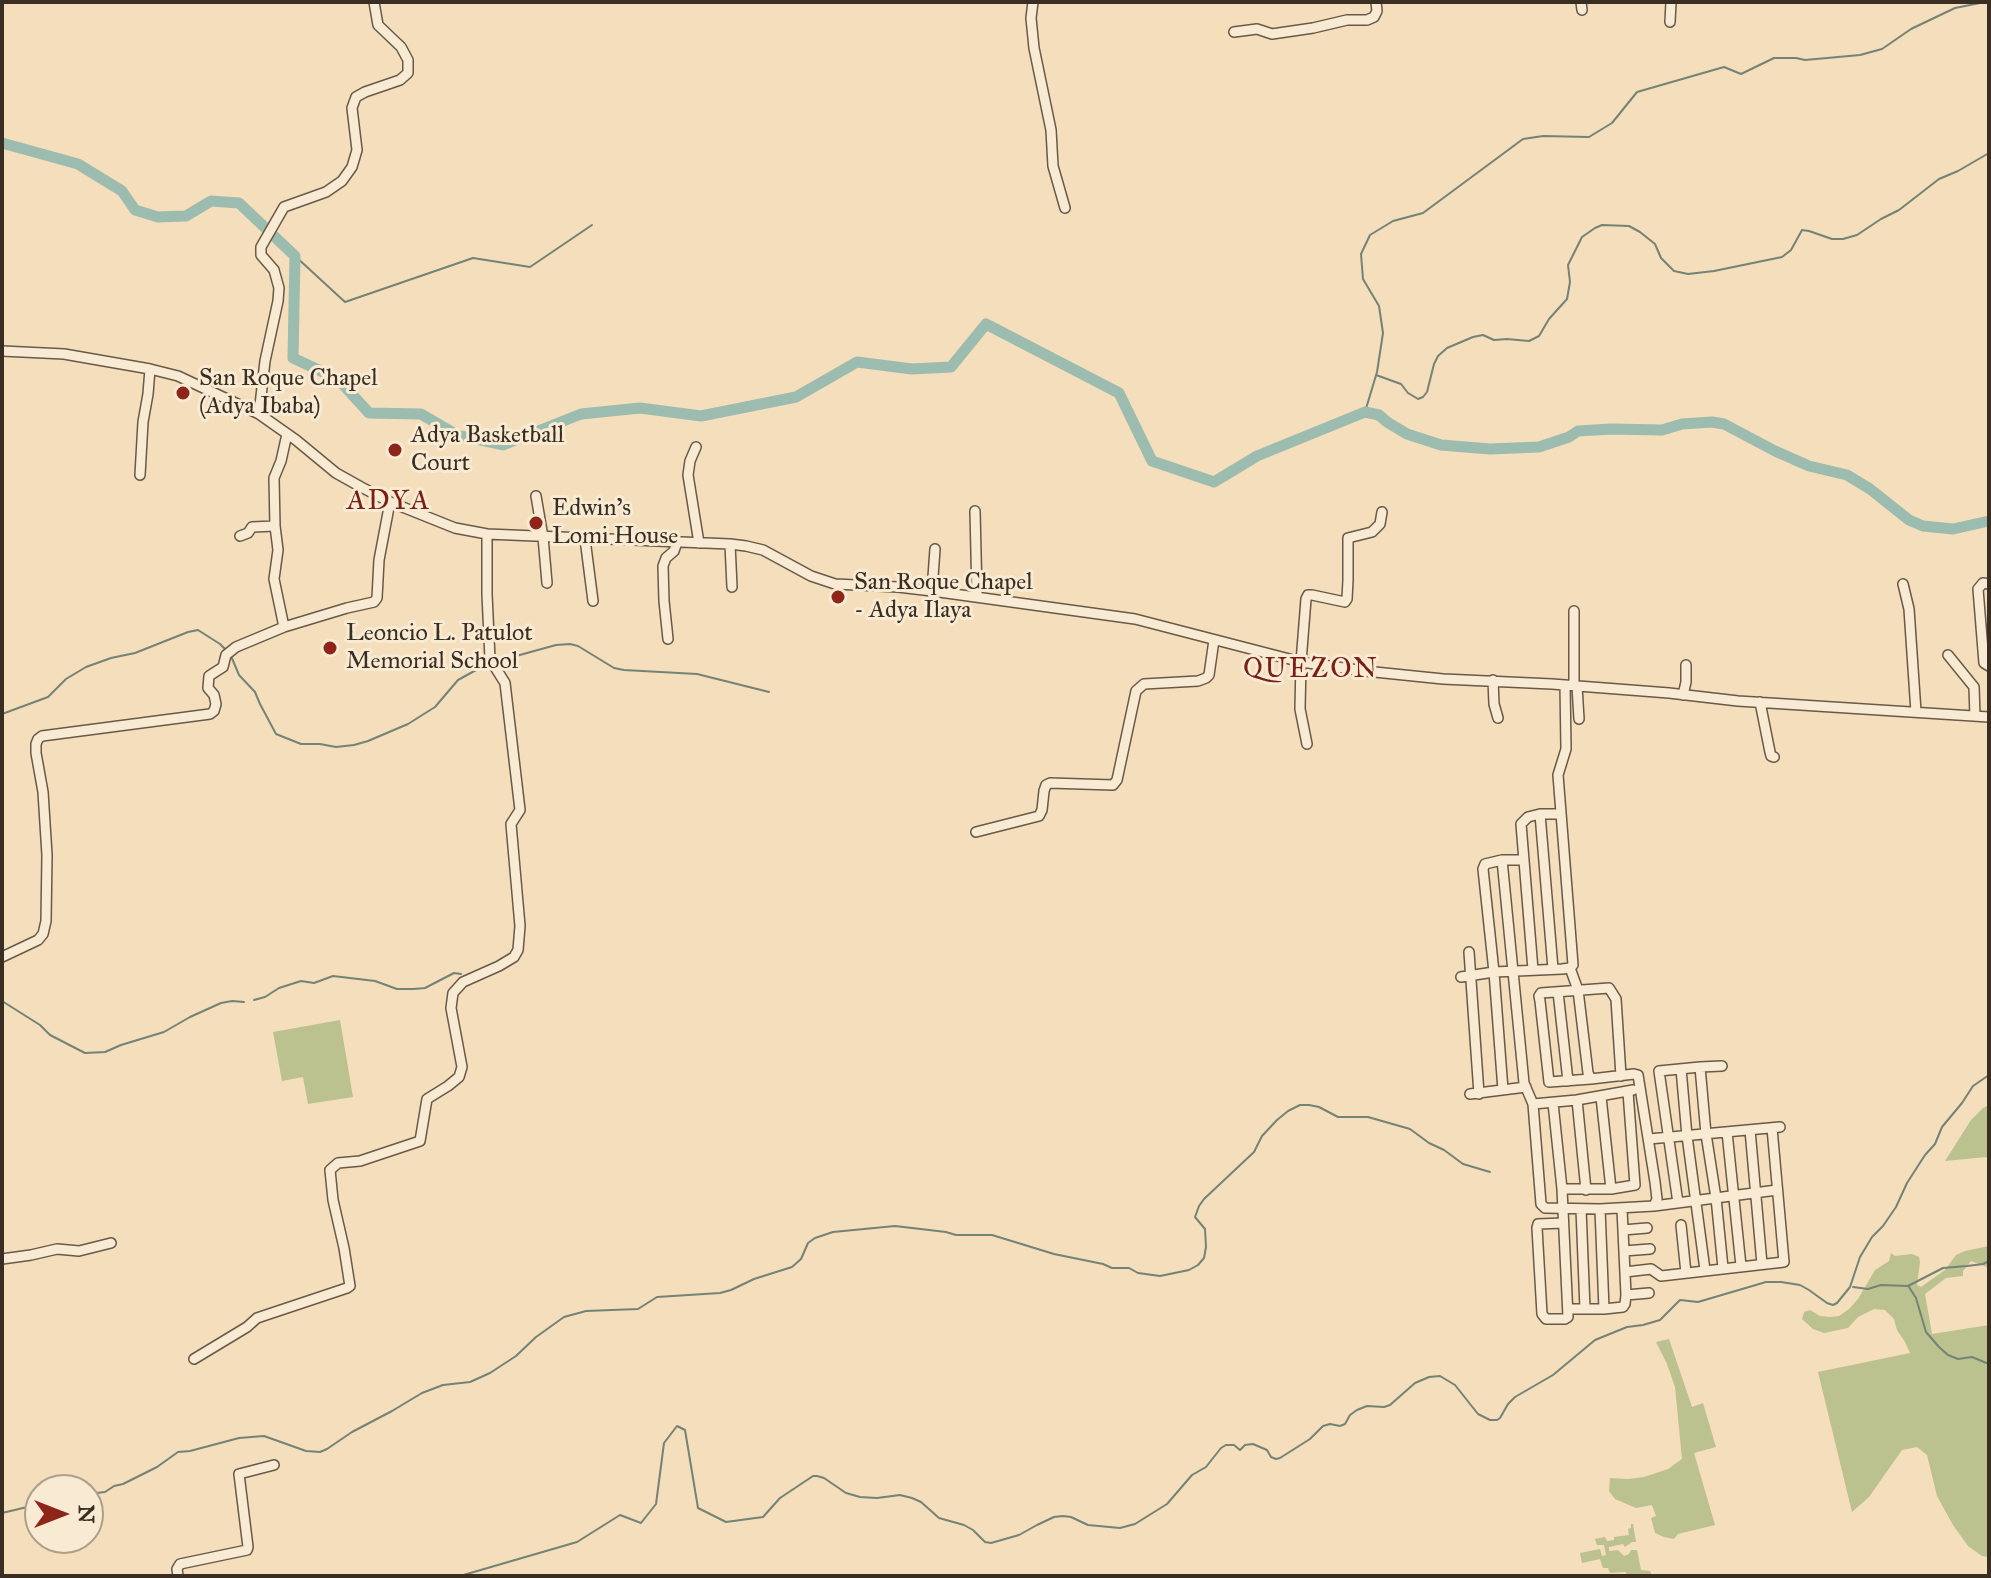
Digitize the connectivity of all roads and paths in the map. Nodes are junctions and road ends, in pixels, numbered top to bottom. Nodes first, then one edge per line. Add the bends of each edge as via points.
1 (374, 2) edge
2 (1033, 2) edge
3 (1376, 2) edge
4 (1671, 2) edge
5 (1670, 22) dead end
6 (1234, 32) dead end
7 (1065, 208) dead end
8 (2, 351) edge
9 (150, 369) junction
10 (259, 414) junction
11 (287, 434) junction
12 (696, 447) dead end
13 (140, 475) dead end
14 (536, 496) dead end
15 (390, 502) junction
16 (975, 511) dead end
17 (1382, 512) dead end
18 (275, 526) junction
19 (487, 534) junction
20 (240, 536) dead end
21 (543, 537) junction
22 (585, 539) junction
23 (677, 542) junction
24 (699, 543) junction
25 (730, 544) junction
26 (935, 549) dead end
27 (547, 583) dead end
28 (1903, 584) dead end
29 (1989, 584) edge
30 (732, 587) dead end
31 (932, 591) junction
32 (977, 596) junction
33 (593, 601) dead end
34 (1574, 611) dead end
35 (284, 627) junction
36 (668, 639) dead end
37 (1214, 640) junction
38 (1948, 655) dead end
39 (1301, 662) junction
40 (1686, 665) dead end
41 (1989, 666) edge
42 (1493, 680) junction
43 (1572, 686) junction
44 (1683, 695) junction
45 (1760, 702) junction
46 (1916, 712) junction
47 (1975, 716) junction
48 (1989, 717) edge
49 (1498, 718) dead end
50 (1579, 719) dead end
51 (1307, 744) dead end
52 (1774, 757) dead end
53 (1540, 814) junction
54 (1561, 814) junction
55 (976, 832) dead end
56 (1502, 860) junction
57 (1524, 860) junction
58 (1469, 952) dead end
59 (2, 957) edge
60 (1570, 968) junction
61 (1553, 969) junction
62 (1514, 970) junction
63 (1533, 970) junction
64 (1494, 972) junction
65 (1466, 976) junction
66 (1578, 990) junction
67 (1558, 992) junction
68 (1722, 1066) dead end
69 (1700, 1067) junction
70 (1681, 1069) junction
71 (1659, 1071) junction
72 (1638, 1075) junction
73 (1621, 1076) junction
74 (1591, 1079) junction
75 (1568, 1081) junction
76 (1526, 1087) junction
77 (1641, 1087) junction
78 (1503, 1090) junction
79 (1628, 1092) junction
80 (1601, 1097) junction
81 (1577, 1100) junction
82 (1553, 1103) junction
83 (1533, 1104) junction
84 (1750, 1130) junction
85 (1727, 1132) junction
86 (1706, 1134) junction
87 (1687, 1136) junction
88 (1669, 1137) junction
89 (1649, 1139) junction
90 (1562, 1189) junction
91 (1611, 1189) junction
92 (1586, 1190) junction
93 (1777, 1190) junction
94 (1756, 1193) junction
95 (1734, 1195) junction
96 (1716, 1198) junction
97 (1697, 1202) junction
98 (1678, 1203) junction
99 (1654, 1206) junction
100 (1564, 1208) junction
101 (1581, 1209) junction
102 (1600, 1209) junction
103 (1622, 1209) junction
104 (1563, 1223) junction
105 (1681, 1225) dead end
106 (1647, 1228) dead end
107 (1623, 1230) junction
108 (111, 1243) dead end
109 (1650, 1249) dead end
110 (1624, 1251) junction
111 (2, 1259) edge
112 (1762, 1264) junction
113 (1741, 1266) junction
114 (1723, 1268) junction
115 (1705, 1270) junction
116 (1625, 1272) junction
117 (1686, 1273) junction
118 (1649, 1293) dead end
119 (1626, 1295) junction
120 (1568, 1309) junction
121 (1585, 1309) junction
122 (1604, 1309) junction
123 (194, 1359) dead end
124 (274, 1465) dead end
125 (178, 1576) edge

1 - 10 street via 378,25 401,47 408,73 356,97 352,108 357,150 352,167 326,192 284,207 264,239 261,255 274,270 279,288
2 - 7 street via 1034,48
3 - 6 street via 1377,11 1367,20 1272,34 1257,29
4 - 5 street
8 - 9 street via 64,354
9 - 10 street via 178,376
9 - 13 street
10 - 11 street
11 - 15 street via 336,473
11 - 18 street via 274,478
12 - 24 street via 688,475
14 - 21 street
15 - 19 street via 455,528
15 - 35 street via 374,602
16 - 32 street
17 - 39 street via 1372,532 1348,538 1345,602 1308,595
18 - 20 street via 252,527
18 - 35 street via 275,586
19 - 21 street
19 - 123 street via 490,659 505,683 520,810 511,824 518,950 453,993 462,1067 459,1077 427,1099 420,1141 330,1170 350,1286 257,1318
21 - 22 street
21 - 27 street
22 - 23 street
22 - 33 street
23 - 24 street
23 - 36 street via 663,566
24 - 25 street
25 - 30 street
25 - 31 street via 763,550 835,584
26 - 31 street
28 - 46 street
29 - 41 street via 1978,589 1984,663
31 - 32 street
32 - 37 street via 1135,619
34 - 43 street
35 - 59 street via 226,655 223,667 209,676 216,704 210,714 38,739 46,921 38,940
37 - 39 street
37 - 55 street via 1206,678 1144,684 1136,691 1113,785 1050,783 1039,816
38 - 47 street via 1974,687
39 - 42 street
39 - 51 street via 1300,709
40 - 44 street
42 - 43 street
42 - 49 street
43 - 44 street
43 - 50 street
43 - 54 street via 1558,775
44 - 45 street
45 - 46 street
45 - 52 street
46 - 47 street
47 - 48 street
53 - 54 street
53 - 57 street via 1521,824
53 - 61 street
54 - 60 street
56 - 57 street
56 - 62 street
56 - 64 street via 1483,869
57 - 63 street
58 - 65 street
60 - 61 street
60 - 66 street
61 - 63 street
62 - 63 street
62 - 64 street
62 - 76 street
64 - 65 street
64 - 78 street
65 - 78 street via 1474,1094
66 - 67 street
66 - 73 street via 1609,988 1614,994
66 - 74 street
67 - 75 street
67 - 75 street via 1539,996 1547,1077 1549,1082
68 - 69 street
69 - 70 street
69 - 86 street
70 - 71 street
70 - 87 street
71 - 72 street
71 - 88 street
72 - 73 street
72 - 77 street
73 - 74 street
74 - 75 street
76 - 78 street
76 - 83 street
77 - 79 street
77 - 89 street
79 - 80 street
79 - 91 street via 1635,1185
80 - 81 street
80 - 91 street
81 - 82 street
81 - 92 street
82 - 83 street
82 - 90 street
83 - 100 street via 1541,1204
84 - 85 street
84 - 93 street via 1776,1127
84 - 94 street
85 - 86 street
85 - 95 street
86 - 87 street
86 - 96 street
87 - 88 street
87 - 97 street
88 - 89 street
88 - 98 street
89 - 99 street
90 - 92 street
90 - 100 street
91 - 92 street
93 - 94 street
93 - 112 street via 1788,1262
94 - 95 street
94 - 112 street
95 - 96 street
95 - 113 street
96 - 97 street
96 - 114 street
97 - 98 street
97 - 115 street
98 - 99 street
99 - 103 street
100 - 101 street
100 - 104 street
101 - 102 street
101 - 121 street
102 - 103 street
102 - 122 street
103 - 107 street
104 - 120 street
104 - 120 street via 1537,1228 1543,1317 1565,1319
105 - 117 street
106 - 107 street
107 - 110 street
108 - 111 street
109 - 110 street
110 - 116 street
112 - 113 street
113 - 114 street
114 - 115 street
115 - 117 street
116 - 117 street
116 - 119 street
118 - 119 street
119 - 122 street via 1623,1307
120 - 121 street
121 - 122 street
124 - 125 street via 239,1474 247,1550 180,1564

